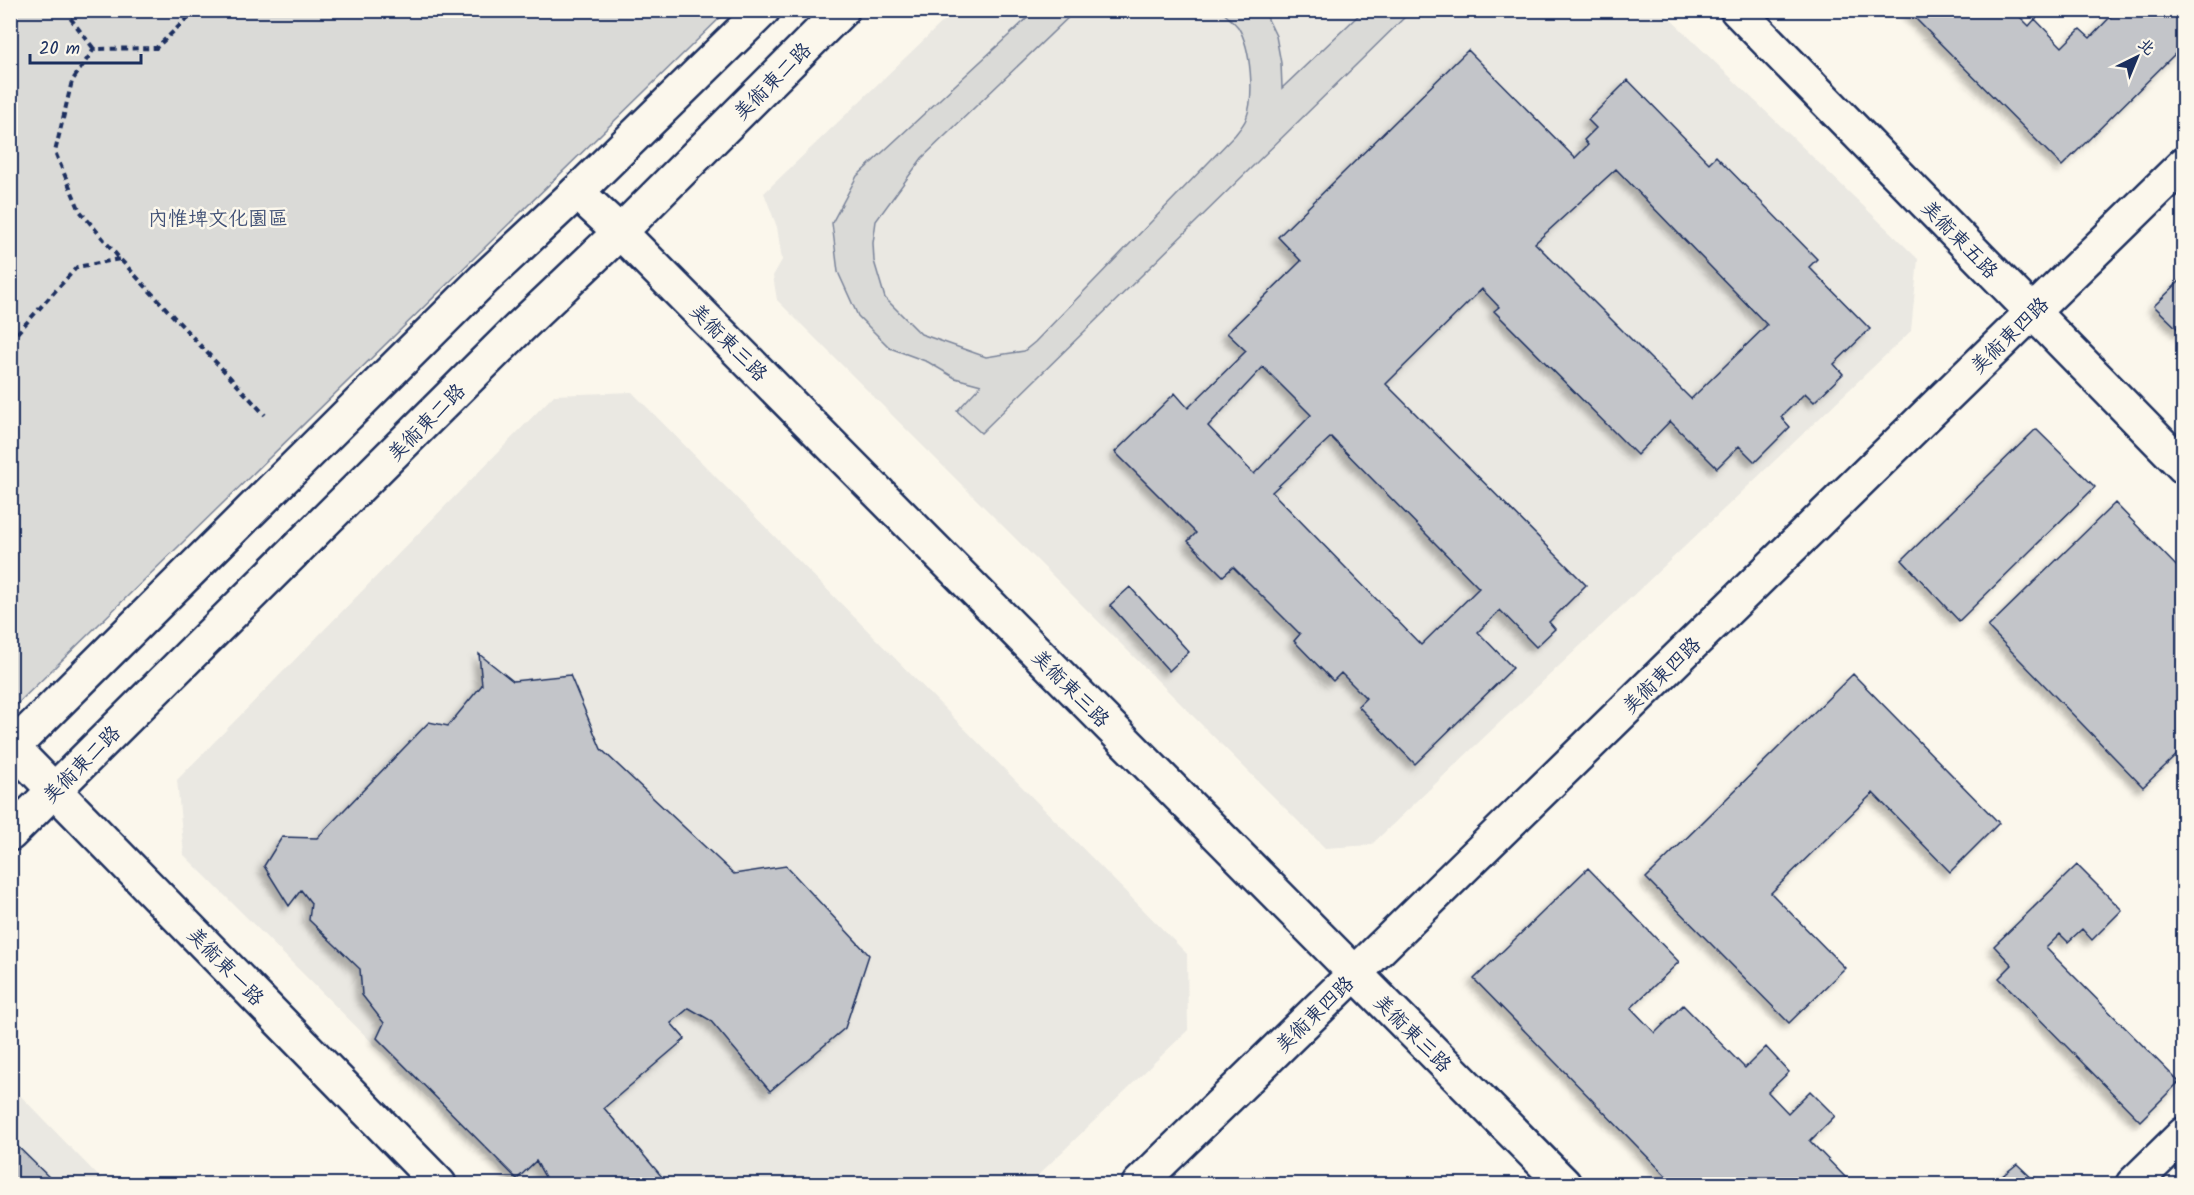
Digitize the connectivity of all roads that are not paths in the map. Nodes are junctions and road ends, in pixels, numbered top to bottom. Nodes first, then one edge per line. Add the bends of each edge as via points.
1 (763, 10) edge
2 (842, 10) edge
3 (1737, 10) edge
4 (2184, 164) edge
5 (578, 192) junction
6 (620, 232) junction
7 (2032, 313) junction
8 (2184, 467) edge
9 (12, 749) edge
10 (55, 790) junction
11 (10, 834) edge
12 (1355, 974) junction
13 (2184, 1134) edge
14 (439, 1185) edge
15 (1139, 1185) edge
16 (1564, 1185) edge
17 (2133, 1185) edge

1 - 5 street
2 - 6 street, 美術東二路
3 - 7 street, 美術東五路
4 - 7 street, 美術東四路
5 - 6 street, 美術東三路
5 - 9 street via 485,278
6 - 10 street, 美術東二路
6 - 12 street, 美術東三路
7 - 8 street, 美術東五路
7 - 12 street, 美術東四路
9 - 10 street, 美術東一路
10 - 11 street, 美術東二路
10 - 14 street, 美術東一路
12 - 15 street, 美術東四路
12 - 16 street, 美術東三路
13 - 17 street

